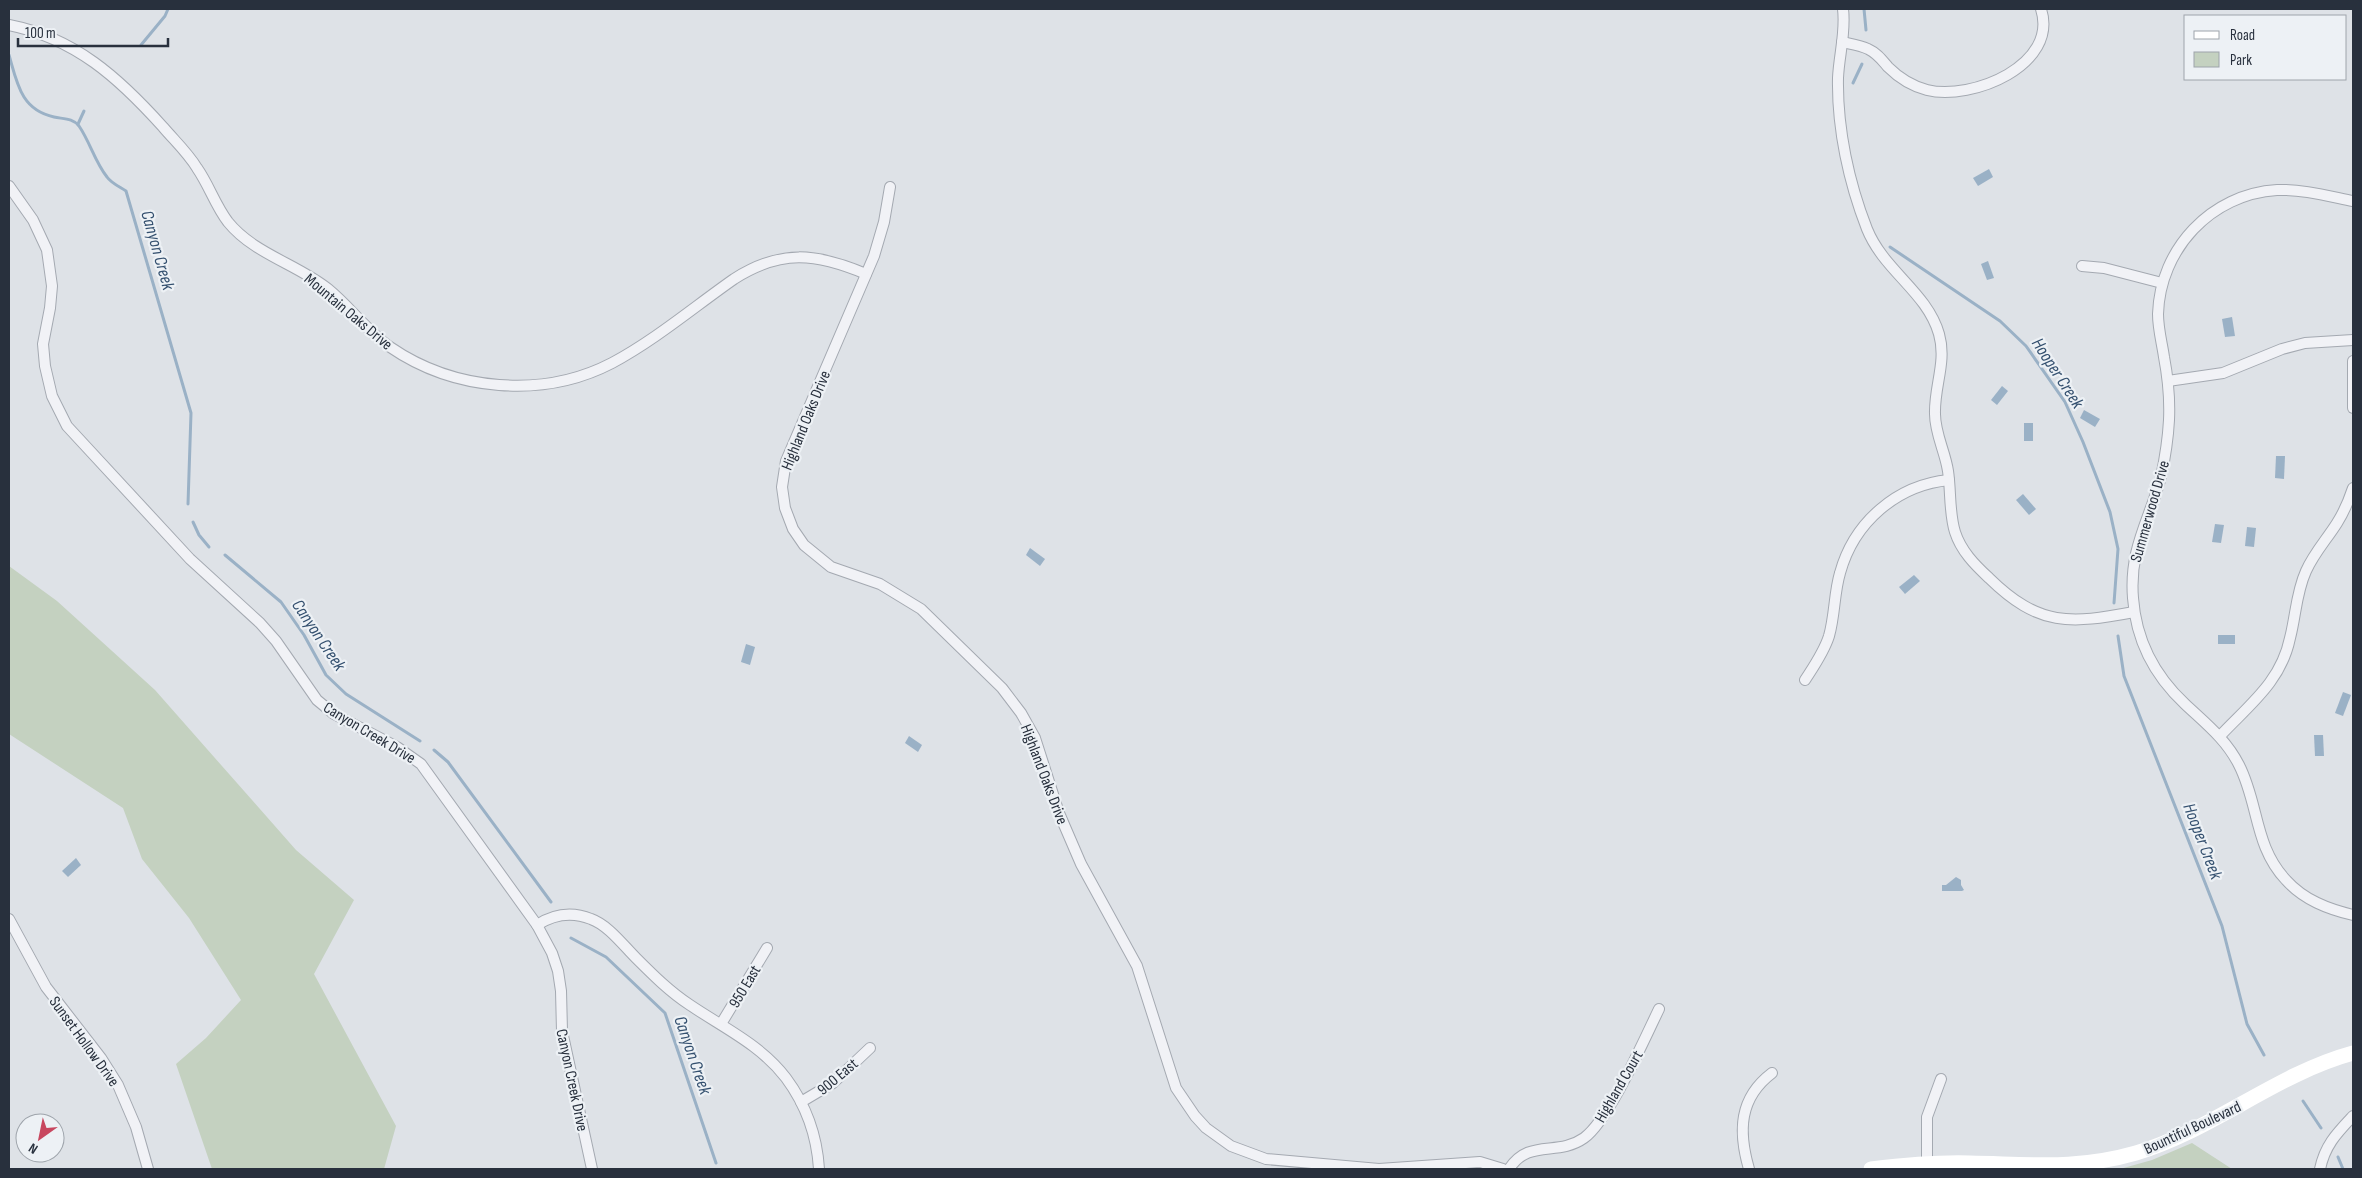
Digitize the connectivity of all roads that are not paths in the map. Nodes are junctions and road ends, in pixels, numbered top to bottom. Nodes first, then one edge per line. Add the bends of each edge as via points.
1 (1843, 9) edge
2 (2041, 9) edge
3 (9, 25) edge
4 (1842, 42) junction
5 (9, 186) edge
6 (890, 186) dead end
7 (2353, 201) edge
8 (2082, 266) dead end
9 (866, 274) junction
10 (2162, 283) junction
11 (2353, 340) edge
12 (2353, 361) edge
13 (2168, 381) junction
14 (2353, 408) edge
15 (1949, 480) junction
16 (2353, 488) edge
17 (2134, 612) junction
18 (1805, 680) dead end
19 (2220, 736) junction
20 (2353, 915) edge
21 (9, 918) edge
22 (537, 925) junction
23 (767, 948) dead end
24 (1659, 1009) dead end
25 (721, 1024) junction
26 (870, 1048) dead end
27 (2353, 1054) edge
28 (1772, 1073) dead end
29 (1941, 1080) dead end
30 (801, 1102) junction
31 (2353, 1116) edge
32 (1927, 1163) junction
33 (2016, 1168) edge
34 (148, 1169) edge
35 (592, 1169) edge
36 (819, 1169) edge
37 (1502, 1169) edge
38 (1509, 1169) edge
39 (1749, 1169) edge
40 (1872, 1169) edge
41 (2320, 1169) edge

1 - 4 street
2 - 4 street via 2043,34 2030,58 2000,78 1964,91 1936,92 1918,87 1896,74 1868,48
3 - 9 street, Mountain Oaks Drive via 68,46 111,74 131,91 188,155 223,215 241,235 329,290 390,347 447,375 517,386 581,376 623,357 734,279 773,260 820,258
4 - 15 street via 1838,78 1841,125 1859,205 1879,251 1926,306 1939,333 1942,360 1935,422
5 - 22 street, Canyon Creek Drive via 33,220 48,256 51,298 44,344 45,366 52,396 67,426 190,559 264,627 318,700 334,714 422,764
6 - 9 street, Highland Oaks Drive via 884,222
7 - 10 street, Summerwood Drive via 2290,190 2239,199 2214,211 2191,231 2173,256
8 - 10 street via 2104,268
9 - 37 street, Highland Oaks Drive via 786,461 782,487 788,519 804,545 824,562 880,584 921,609 996,682 1021,714 1035,738 1056,805 1081,864 1137,966 1169,1070 1185,1103 1219,1138 1243,1152 1266,1159 1379,1169 1480,1162
10 - 13 street, Summerwood Drive via 2158,316
11 - 13 street via 2305,343 2223,373
12 - 14 street
13 - 17 street, Summerwood Drive via 2165,457 2135,555
15 - 17 street via 1952,521 1962,547 1977,567 2013,600 2041,614 2071,621
15 - 18 street via 1926,483 1895,498 1875,513 1859,532 1840,573 1828,639
16 - 19 street via 2340,518 2305,572 2290,639 2280,667 2264,692
17 - 19 street, Summerwood Drive via 2144,647 2161,677 2181,701
19 - 20 street, Summerwood Drive via 2245,779 2260,839 2275,867 2308,898
21 - 34 street, Sunset Hollow Drive via 46,987 118,1085 136,1127
22 - 25 street via 557,915 594,920 676,995
22 - 35 street, Canyon Creek Drive via 558,971 562,1031
23 - 25 street, 950 East
24 - 38 street, Highland Court via 1605,1113 1589,1134 1565,1146 1531,1150 1518,1157
25 - 30 street via 764,1055 786,1077
26 - 30 street, 900 East via 833,1083
27 - 33 main road, Bountiful Boulevard via 2312,1068 2153,1147 2086,1164
28 - 39 street via 1754,1089 1746,1109 1744,1143
29 - 32 street via 1927,1117
30 - 36 street via 812,1129
31 - 41 street via 2332,1137
32 - 33 main road, Bountiful Boulevard
32 - 40 main road, Bountiful Boulevard

